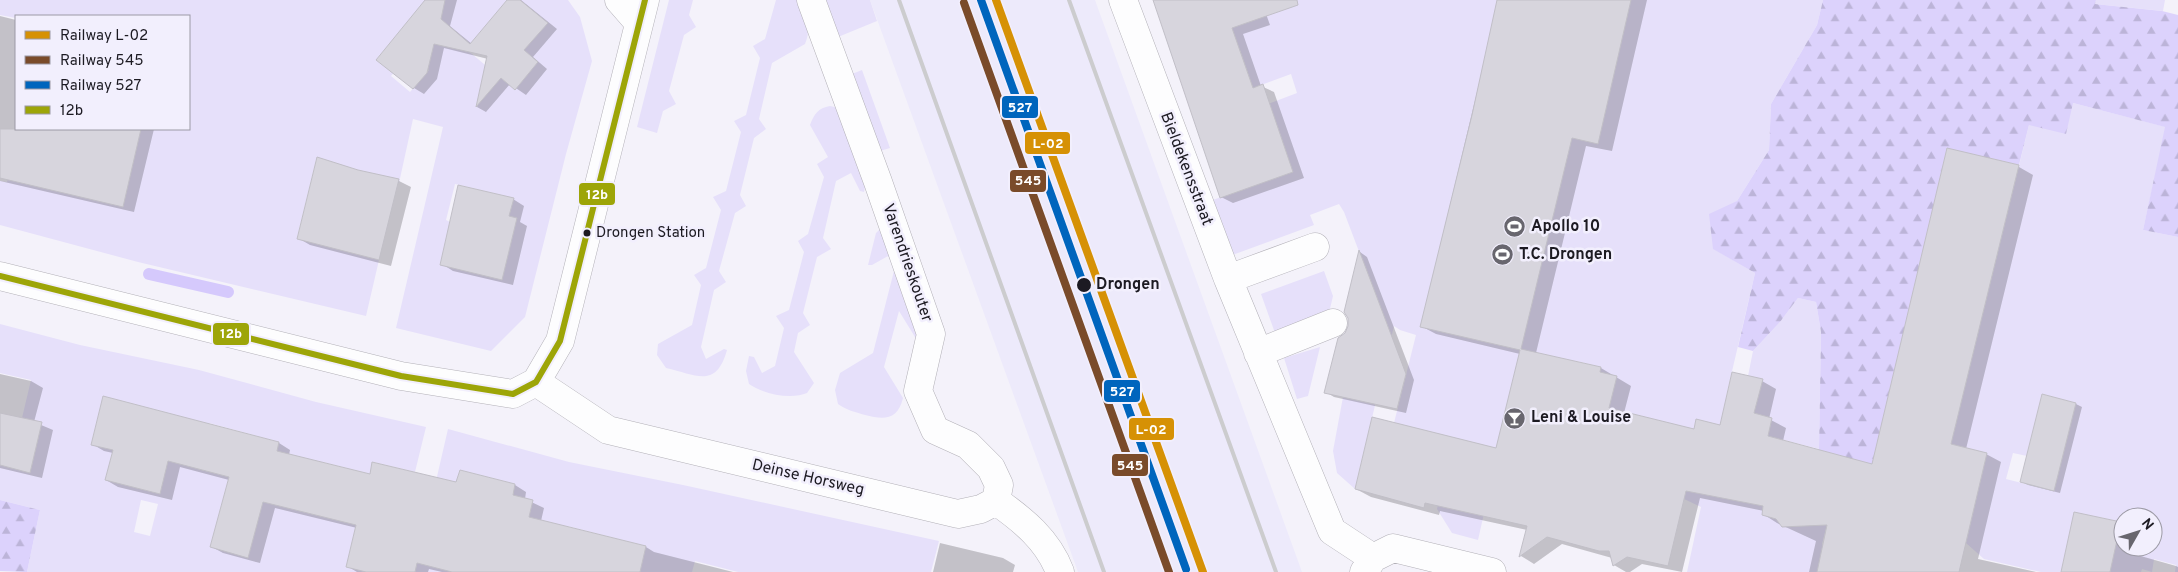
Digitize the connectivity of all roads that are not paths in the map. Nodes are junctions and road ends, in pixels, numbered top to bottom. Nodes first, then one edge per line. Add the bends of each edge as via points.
1 (619, 0) edge
2 (811, 0) edge
3 (1123, 0) edge
4 (642, 12) edge
5 (1315, 247) dead end
6 (0, 276) edge
7 (1228, 279) junction
8 (1333, 323) dead end
9 (1255, 345) junction
10 (536, 382) junction
11 (996, 500) junction
12 (1368, 565) edge
13 (1060, 572) edge
14 (1492, 572) edge

1 - 4 street
2 - 11 street, Varendrieskouter via 931,334 918,391 935,430 968,445 991,468 999,485
3 - 7 street, Bieldekensstraat
4 - 10 street via 560,341
5 - 7 street
6 - 10 street via 401,376 513,394
7 - 9 street, Bieldekensstraat
8 - 9 street
9 - 12 street, Bieldekensstraat via 1332,530
10 - 11 street, Deinse Horsweg via 608,430 958,514 981,509
11 - 13 street via 1026,523 1047,546
12 - 14 street via 1393,548

